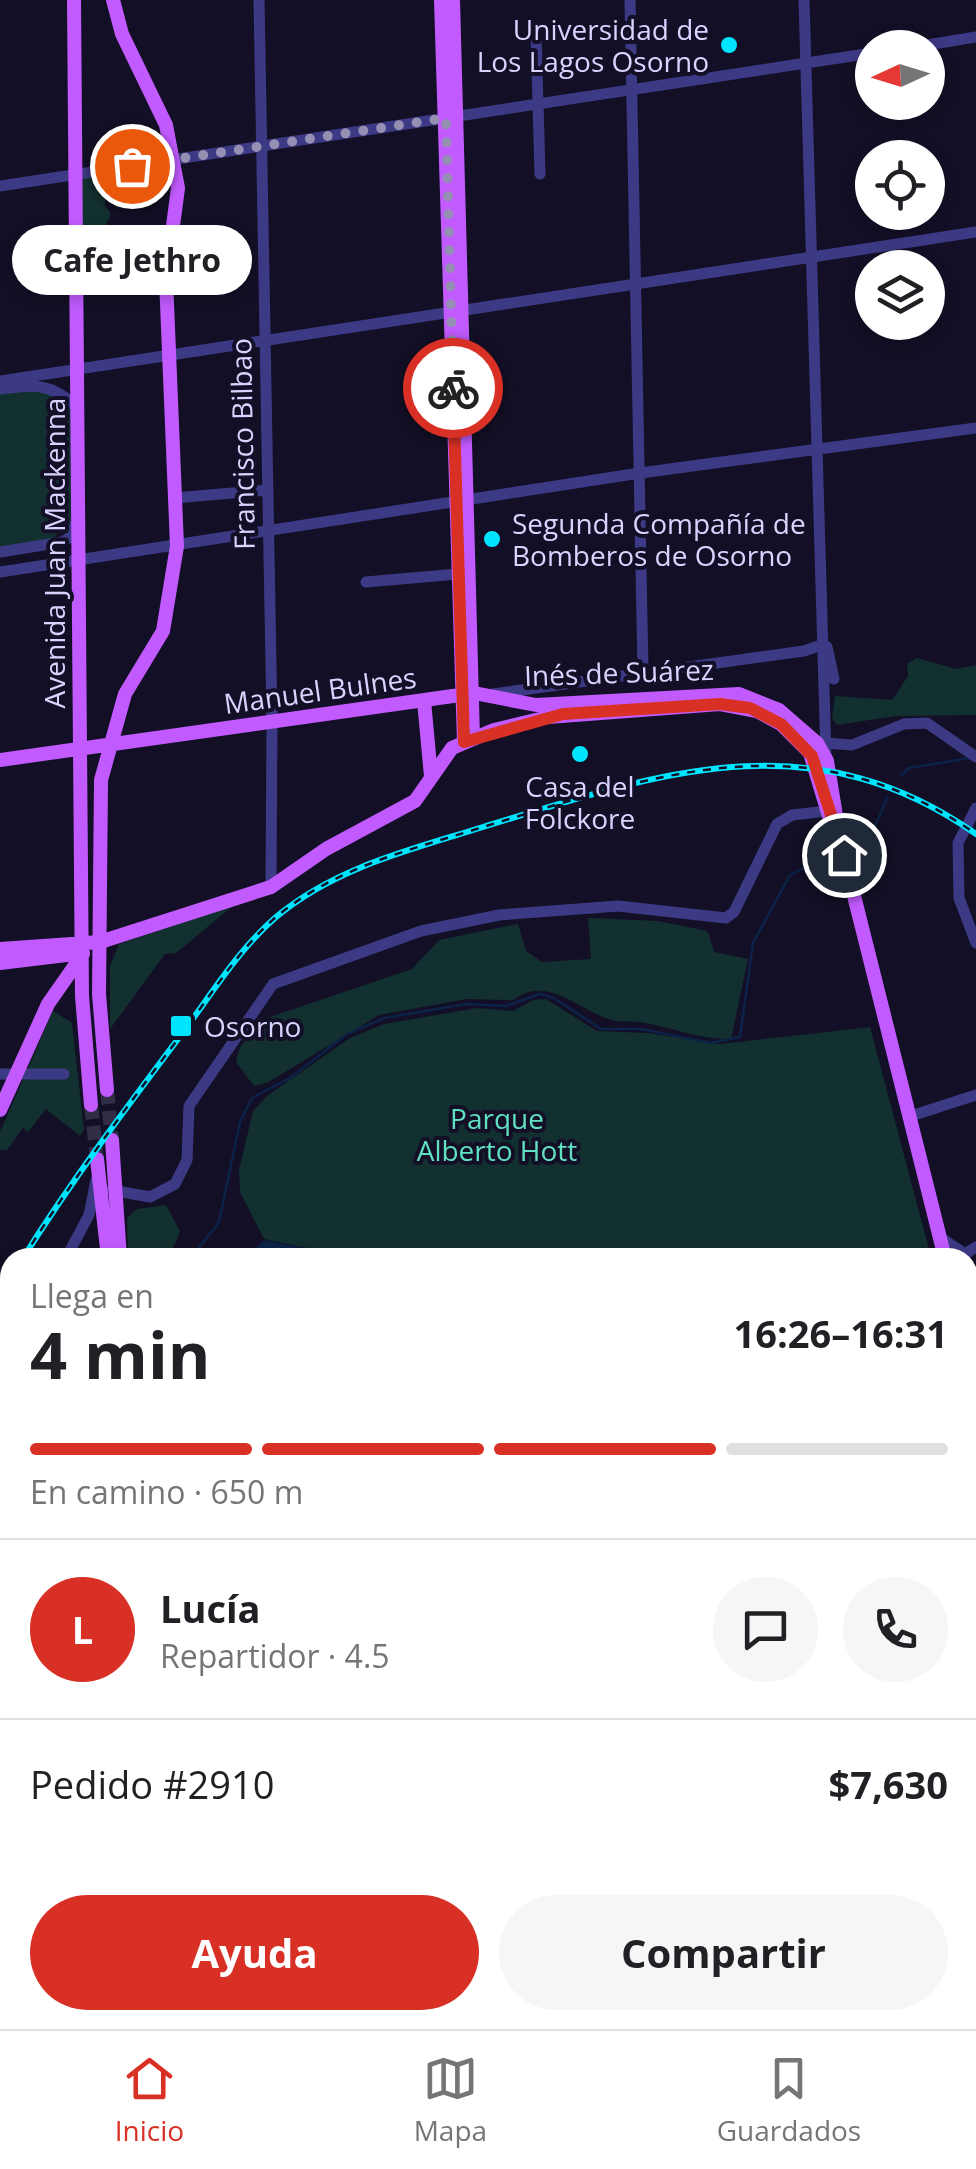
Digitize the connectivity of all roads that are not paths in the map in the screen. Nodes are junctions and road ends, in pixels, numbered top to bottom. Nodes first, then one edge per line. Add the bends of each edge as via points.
1 (74, 0) edge
2 (113, 0) edge
3 (259, 0) edge
4 (441, 0) edge
5 (453, 0) edge
6 (630, 0) edge
7 (804, 0) edge
8 (536, 32) dead end
9 (976, 38) edge
10 (945, 43) edge
11 (855, 56) edge
12 (807, 63) junction
13 (632, 89) junction
14 (538, 103) junction
15 (452, 118) junction
16 (261, 146) junction
17 (174, 160) junction
18 (540, 174) dead end
19 (76, 176) junction
20 (0, 186) edge
21 (976, 232) edge
22 (811, 257) junction
23 (637, 283) junction
24 (456, 311) junction
25 (264, 340) junction
26 (172, 354) junction
27 (77, 370) junction
28 (0, 381) edge
29 (0, 389) edge
30 (78, 408) junction
31 (976, 428) edge
32 (819, 448) junction
33 (640, 473) junction
34 (268, 490) junction
35 (174, 498) junction
36 (460, 504) junction
37 (78, 516) junction
38 (269, 532) junction
39 (178, 546) junction
40 (0, 552) edge
41 (79, 560) junction
42 (0, 572) edge
43 (458, 574) junction
44 (366, 582) dead end
45 (824, 644) junction
46 (643, 671) junction
47 (834, 679) dead end
48 (466, 695) junction
49 (424, 700) junction
50 (672, 702) junction
51 (272, 722) junction
52 (468, 740) junction
53 (108, 744) junction
54 (825, 744) junction
55 (80, 747) junction
56 (448, 753) junction
57 (974, 755) edge
58 (0, 760) edge
59 (827, 761) junction
60 (431, 777) junction
61 (976, 808) edge
62 (827, 810) junction
63 (842, 848) junction
64 (271, 887) junction
65 (100, 942) junction
66 (976, 943) edge
67 (84, 948) junction
68 (1, 956) edge
69 (48, 1004) junction
70 (82, 1009) junction
71 (16, 1073) junction
72 (0, 1074) edge
73 (64, 1074) dead end
74 (106, 1090) tunnel mouth
75 (976, 1095) edge
76 (91, 1105) tunnel mouth
77 (0, 1110) edge
78 (911, 1114) junction
79 (112, 1140) tunnel mouth
80 (98, 1162) junction
81 (114, 1174) junction
82 (116, 1192) junction
83 (144, 1197) junction
84 (103, 1212) junction
85 (118, 1220) junction
86 (86, 1221) junction
87 (940, 1237) junction
88 (71, 1248) edge
89 (107, 1248) edge
90 (119, 1248) edge
91 (943, 1248) edge
92 (956, 1248) edge

1 - 19 main road, Avenida Juan Mackenna
2 - 17 main road
3 - 16 street, Francisco Bilbao
4 - 15 main road
5 - 15 main road
6 - 13 street
7 - 12 street
8 - 14 street
9 - 10 street
11 - 12 street
12 - 13 street
12 - 22 street
13 - 14 street
13 - 23 street
14 - 15 street
14 - 18 street
15 - 16 street
15 - 24 main road
16 - 17 street
16 - 25 street, Francisco Bilbao
17 - 19 street
17 - 26 main road via 178,213 166,279
19 - 20 street
19 - 27 main road, Avenida Juan Mackenna
21 - 22 street
22 - 23 street
22 - 32 street
23 - 24 street
23 - 33 street
24 - 25 street
24 - 36 main road
25 - 26 street
25 - 34 street, Francisco Bilbao
26 - 27 street
26 - 35 main road
27 - 28 street
27 - 30 main road, Avenida Juan Mackenna
29 - 30 street via 44,384
30 - 37 main road, Avenida Juan Mackenna
31 - 32 street
32 - 33 street
32 - 45 street
33 - 36 street
33 - 46 street
34 - 35 street
34 - 38 street, Francisco Bilbao
35 - 39 main road
36 - 38 street
36 - 43 main road
36 - 48 main road
37 - 40 street via 62,542
37 - 41 main road, Avenida Juan Mackenna
38 - 39 street
38 - 51 street, Francisco Bilbao
39 - 41 street
39 - 53 main road via 163,630 125,694
41 - 42 street
41 - 55 main road, Avenida Juan Mackenna
43 - 44 street
43 - 48 main road
45 - 46 street, Manuel Bulnes
45 - 47 street
45 - 54 street
46 - 48 street, Manuel Bulnes
48 - 49 main road, Manuel Bulnes
48 - 50 main road, Inés de Suárez via 536,704
48 - 52 main road
48 - 56 main road via 436,712 435,751
49 - 51 main road, Manuel Bulnes
49 - 60 main road
50 - 52 main road, Inés de Suárez via 563,714
50 - 59 main road, Inés de Suárez via 728,693 764,702 797,724
50 - 62 main road, Inés de Suárez via 740,706 781,724 812,756
51 - 53 main road, Manuel Bulnes
51 - 64 street, Francisco Bilbao
52 - 56 main road, Inés de Suárez
53 - 55 main road, Manuel Bulnes
53 - 65 main road via 100,796
54 - 57 street via 852,745 904,724 927,723
54 - 59 street
55 - 58 main road, Manuel Bulnes
55 - 67 main road, Avenida Juan Mackenna
56 - 60 main road
59 - 63 main road, Inés de Suárez
60 - 64 main road via 412,802
61 - 66 street via 958,842 960,898
62 - 63 main road, Inés de Suárez
62 - 83 street via 777,824 726,918 618,906 499,914 421,931 274,984 194,1096 180,1177 164,1193
63 - 78 main road, Inés de Suárez
64 - 65 main road
65 - 67 main road
65 - 74 main road
67 - 68 main road
67 - 69 main road
67 - 70 main road, Avenida Juan Mackenna
69 - 70 main road via 65,996
69 - 71 main road
70 - 76 main road, Avenida Juan Mackenna
71 - 72 street
71 - 73 street
71 - 77 main road
75 - 78 street
78 - 87 main road, Inés de Suárez
79 - 81 main road
80 - 82 street via 103,1184
80 - 84 main road
80 - 86 street
81 - 82 main road
81 - 83 street
82 - 83 street
82 - 85 main road
83 - 85 street
84 - 85 street
84 - 86 street
84 - 89 main road
85 - 90 main road
86 - 88 street
87 - 91 main road, Inés de Suárez
87 - 92 street

